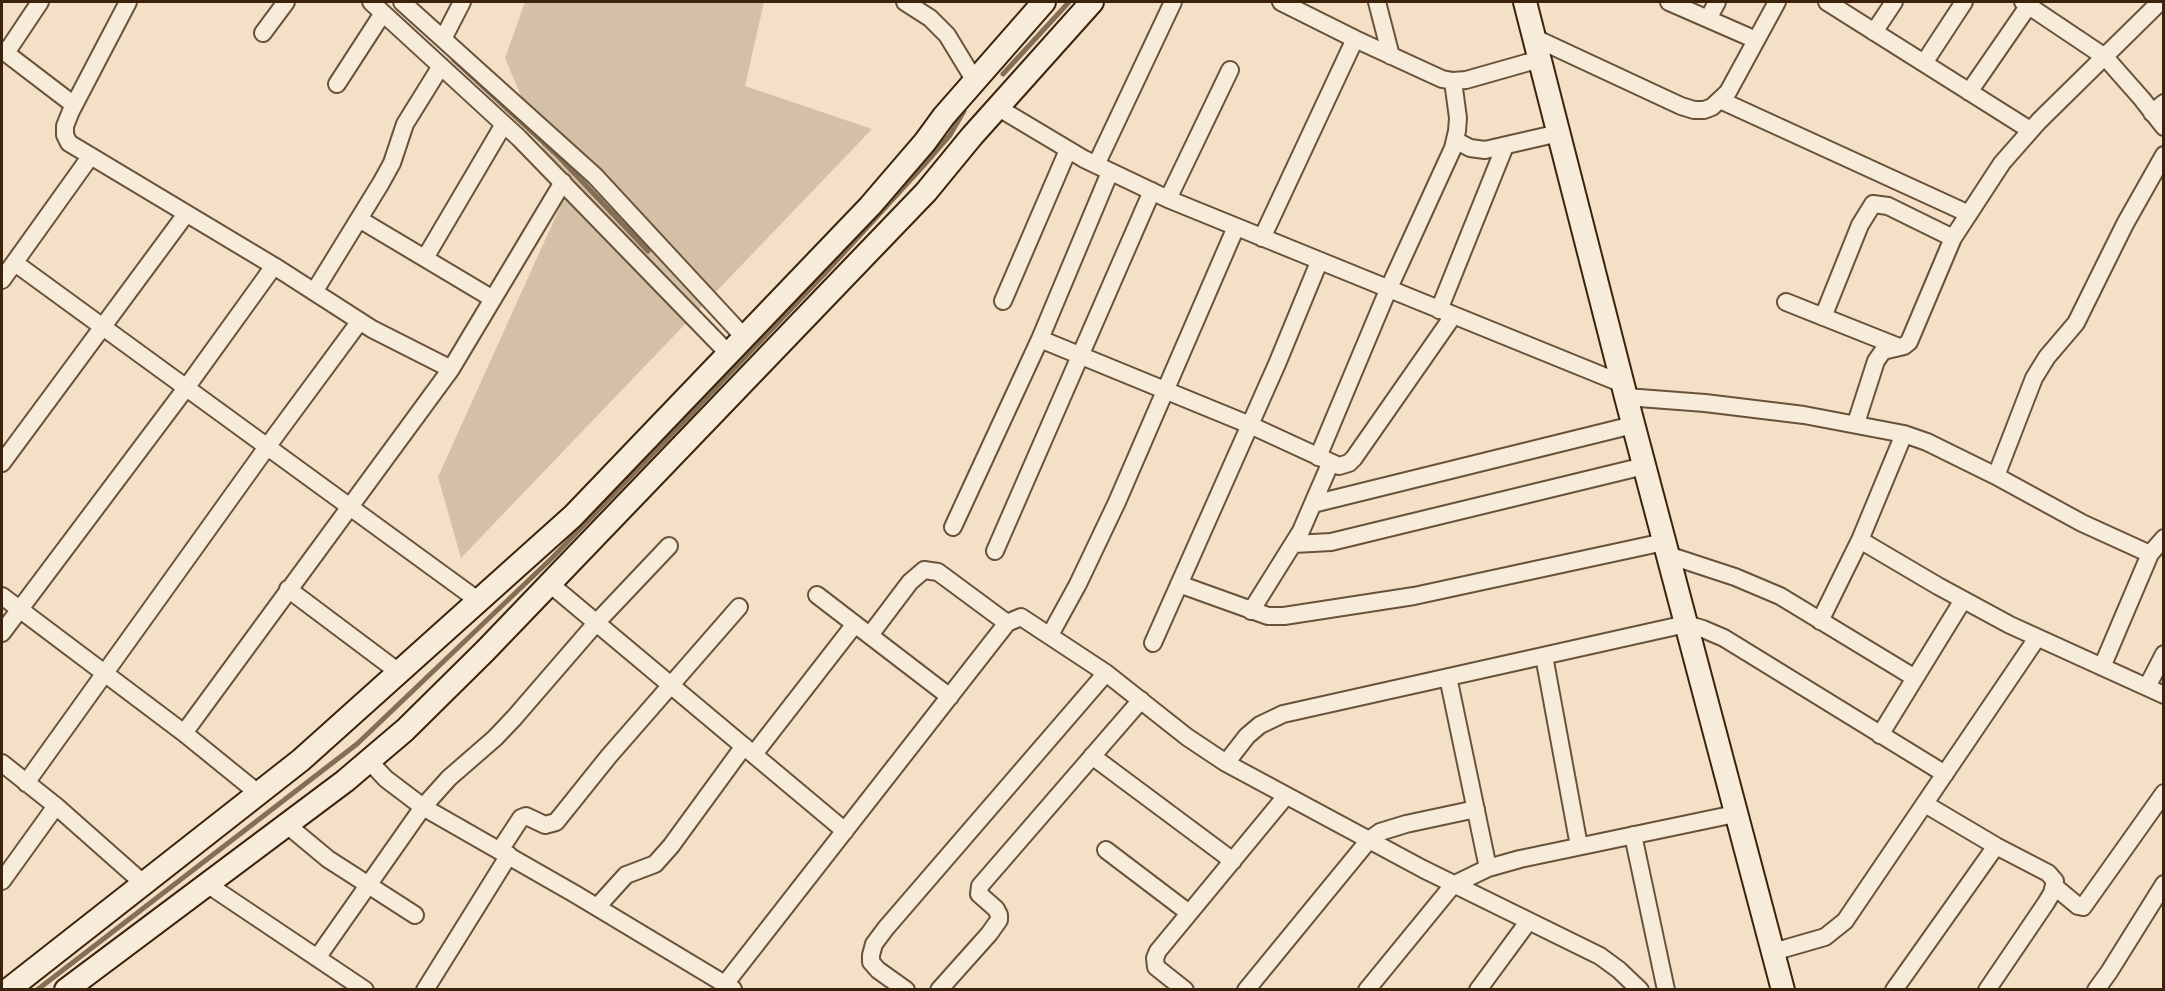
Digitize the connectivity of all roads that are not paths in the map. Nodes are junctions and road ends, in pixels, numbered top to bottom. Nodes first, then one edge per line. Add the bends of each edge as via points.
1 (40, 2) edge
2 (128, 2) edge
3 (286, 2) edge
4 (402, 2) edge
5 (462, 2) edge
6 (905, 2) edge
7 (1044, 2) edge
8 (1092, 2) edge
9 (1173, 2) edge
10 (1281, 2) edge
11 (1377, 2) edge
12 (1526, 2) edge
13 (1669, 2) edge
14 (1717, 2) edge
15 (1777, 2) edge
16 (1827, 2) edge
17 (1894, 2) edge
18 (1964, 2) edge
19 (2160, 2) edge
20 (2026, 3) edge
21 (377, 7) edge
22 (1708, 19) junction
23 (1875, 32) junction
24 (263, 33) dead end
25 (443, 39) junction
26 (1356, 39) junction
27 (1756, 40) junction
28 (1538, 49) junction
29 (4, 51) edge
30 (1391, 56) junction
31 (2105, 57) junction
32 (1924, 63) junction
33 (441, 66) junction
34 (1230, 70) dead end
35 (975, 81) junction
36 (1453, 81) junction
37 (337, 84) dead end
38 (1969, 92) junction
39 (1720, 100) junction
40 (74, 105) junction
41 (997, 107) junction
42 (2158, 108) edge
43 (504, 124) junction
44 (2163, 127) edge
45 (2030, 130) junction
46 (1559, 133) junction
47 (1455, 140) junction
48 (1505, 146) junction
49 (1068, 150) junction
50 (2163, 154) edge
51 (90, 157) junction
52 (1103, 168) junction
53 (563, 183) junction
54 (1152, 192) junction
55 (1168, 199) junction
56 (186, 214) junction
57 (1969, 214) junction
58 (359, 219) junction
59 (1236, 227) junction
60 (1262, 238) junction
61 (1953, 238) junction
62 (425, 258) junction
63 (1319, 262) junction
64 (15, 263) junction
65 (274, 266) junction
66 (2, 280) edge
67 (1388, 290) junction
68 (314, 292) junction
69 (493, 299) junction
70 (1003, 301) dead end
71 (1786, 302) dead end
72 (1446, 313) junction
73 (1823, 317) junction
74 (360, 321) junction
75 (102, 326) junction
76 (1040, 339) junction
77 (735, 345) junction
78 (1899, 347) junction
79 (1081, 356) junction
80 (451, 369) junction
81 (186, 388) junction
82 (1625, 391) junction
83 (1164, 392) junction
84 (1857, 423) junction
85 (1250, 425) junction
86 (1633, 425) junction
87 (1905, 434) junction
88 (267, 447) junction
89 (1324, 460) junction
90 (2, 463) edge
91 (1644, 466) junction
92 (1996, 476) junction
93 (1313, 504) junction
94 (348, 506) junction
95 (953, 527) dead end
96 (2163, 538) edge
97 (1860, 540) junction
98 (1294, 544) junction
99 (669, 546) dead end
100 (1666, 548) junction
101 (995, 550) dead end
102 (2150, 554) junction
103 (550, 584) junction
104 (1179, 584) junction
105 (288, 589) junction
106 (817, 595) dead end
107 (2, 596) edge
108 (1963, 600) junction
109 (479, 602) junction
110 (739, 607) dead end
111 (20, 610) junction
112 (1251, 611) junction
113 (1820, 621) junction
114 (597, 622) junction
115 (1007, 622) junction
116 (855, 624) junction
117 (1686, 624) junction
118 (2, 633) edge
119 (870, 635) junction
120 (1050, 635) junction
121 (2037, 638) junction
122 (1153, 643) dead end
123 (2163, 654) edge
124 (1544, 656) junction
125 (2102, 667) junction
126 (104, 673) junction
127 (399, 673) junction
128 (1106, 673) junction
129 (1448, 676) junction
130 (1915, 678) junction
131 (672, 685) junction
132 (2147, 687) junction
133 (2163, 695) edge
134 (950, 697) junction
135 (1141, 700) junction
136 (184, 733) junction
137 (1880, 735) junction
138 (749, 750) junction
139 (1092, 756) junction
140 (369, 761) junction
141 (2, 763) edge
142 (1226, 763) junction
143 (1945, 774) junction
144 (26, 783) junction
145 (258, 793) junction
146 (2163, 793) edge
147 (1286, 796) junction
148 (1925, 804) junction
149 (56, 806) junction
150 (423, 807) junction
151 (1476, 809) junction
152 (1735, 814) junction
153 (286, 824) junction
154 (845, 831) junction
155 (1633, 835) junction
156 (1369, 840) junction
157 (1579, 846) junction
158 (1996, 846) junction
159 (1106, 850) dead end
160 (505, 853) junction
161 (1233, 861) junction
162 (1488, 868) junction
163 (2, 881) edge
164 (143, 883) junction
165 (207, 884) junction
166 (2163, 884) edge
167 (368, 885) junction
168 (1453, 885) junction
169 (2054, 886) junction
170 (597, 907) junction
171 (1189, 914) junction
172 (415, 915) dead end
173 (1528, 922) junction
174 (1773, 952) junction
175 (317, 957) junction
176 (729, 987) edge
177 (2101, 988) edge
178 (8, 990) edge
179 (66, 990) edge
180 (365, 990) edge
181 (425, 990) edge
182 (906, 990) edge
183 (939, 990) edge
184 (1185, 990) edge
185 (1246, 990) edge
186 (1367, 990) edge
187 (1478, 990) edge
188 (1640, 990) edge
189 (1666, 990) edge
190 (1783, 990) edge
191 (1894, 990) edge
192 (1987, 990) edge

1 - 29 street
2 - 40 street
3 - 24 street
4 - 25 street
5 - 25 street
6 - 35 street via 947,35
7 - 35 street
8 - 41 street
9 - 52 street
10 - 26 street
11 - 30 street
12 - 28 street
13 - 22 street
14 - 22 street
15 - 27 street
16 - 23 street
17 - 23 street
18 - 32 street
19 - 31 street
20 - 31 street
20 - 38 street
21 - 33 street
21 - 37 street
22 - 27 street
23 - 32 street
25 - 77 street via 595,176
26 - 30 street
26 - 60 street
27 - 39 street
28 - 36 street via 1466,80
28 - 39 street via 1694,110 1712,107
28 - 46 street
29 - 40 street
30 - 36 street
31 - 42 street via 2142,99
31 - 45 street
32 - 38 street
33 - 43 street
33 - 58 street via 405,124 392,163
34 - 55 street
35 - 77 street via 870,206
36 - 47 street via 1458,118
38 - 45 street
39 - 57 street
40 - 51 street via 65,135 69,143
41 - 49 street
41 - 103 street via 926,192
42 - 44 street
43 - 53 street
43 - 62 street
45 - 57 street via 2002,163
46 - 48 street
46 - 82 street
47 - 48 street via 1485,150
47 - 67 street
48 - 72 street
49 - 52 street
49 - 70 street
50 - 92 street via 2076,322 2034,378
51 - 56 street
51 - 64 street
52 - 54 street
52 - 76 street
53 - 69 street
53 - 77 street
54 - 55 street
54 - 79 street
55 - 59 street
56 - 65 street
56 - 75 street
57 - 61 street
58 - 62 street
58 - 68 street
59 - 60 street
59 - 83 street
60 - 63 street
61 - 73 street via 1888,206 1873,204 1860,225
61 - 78 street via 1913,337
62 - 69 street
63 - 67 street
63 - 85 street
64 - 66 street
64 - 75 street
65 - 68 street
65 - 81 street
67 - 72 street
67 - 89 street
68 - 74 street
69 - 80 street
71 - 73 street
72 - 82 street
72 - 89 street via 1354,458 1343,465
73 - 78 street
74 - 80 street
74 - 88 street
75 - 81 street
75 - 90 street
76 - 79 street
76 - 95 street
77 - 109 street via 573,516
78 - 84 street via 1883,351 1876,361
79 - 83 street
79 - 101 street
80 - 94 street
81 - 88 street
81 - 111 street
82 - 84 street
82 - 86 street
83 - 85 street
83 - 120 street via 1112,512
84 - 87 street
85 - 89 street
85 - 104 street
86 - 91 street
86 - 93 street
87 - 92 street
87 - 97 street
88 - 94 street
88 - 126 street
89 - 93 street
91 - 98 street via 1331,542
91 - 100 street
92 - 102 street via 2082,523
93 - 98 street
94 - 105 street
94 - 109 street
96 - 102 street
97 - 108 street
97 - 113 street
98 - 112 street
99 - 114 street
100 - 112 street via 1414,596 1284,616
100 - 113 street via 1780,596
100 - 117 street
102 - 125 street
103 - 114 street
103 - 140 street
104 - 112 street
104 - 122 street
105 - 127 street
105 - 136 street
106 - 116 street
107 - 111 street
108 - 121 street
108 - 130 street
109 - 127 street
110 - 131 street
111 - 118 street
111 - 126 street
113 - 130 street
114 - 131 street
114 - 150 street via 514,718
115 - 119 street via 938,572 924,570 910,582
115 - 120 street via 1021,617
115 - 134 street
116 - 119 street
116 - 138 street
117 - 124 street
117 - 137 street via 1724,638
117 - 152 street
119 - 134 street
120 - 128 street
121 - 125 street
121 - 143 street
123 - 132 street
124 - 129 street
124 - 157 street
125 - 132 street
126 - 136 street
126 - 144 street
127 - 145 street
128 - 135 street
128 - 182 street via 874,944 872,962
129 - 142 street via 1283,714 1247,736
129 - 151 street
130 - 137 street
131 - 138 street
131 - 160 street via 556,822 545,825 526,816 521,818
132 - 133 street
134 - 154 street
135 - 139 street
135 - 142 street
136 - 145 street
137 - 143 street
138 - 154 street
138 - 170 street via 655,864 626,875
139 - 161 street
139 - 183 street via 980,886 979,894 996,909 999,920
140 - 150 street
140 - 153 street
141 - 144 street
142 - 147 street
143 - 148 street
144 - 149 street
145 - 164 street
146 - 169 street via 2083,907
147 - 156 street
147 - 161 street
148 - 158 street
148 - 174 street via 1845,921 1825,937
149 - 163 street
149 - 164 street
150 - 160 street
150 - 167 street
151 - 156 street via 1391,828
151 - 162 street
152 - 155 street
152 - 174 street
153 - 165 street
153 - 167 street via 328,859
154 - 176 street
155 - 157 street
155 - 189 street
156 - 168 street
156 - 185 street
157 - 162 street
158 - 169 street via 2048,873 2055,881
158 - 191 street
159 - 171 street
160 - 170 street
160 - 181 street
161 - 171 street
162 - 168 street
164 - 178 street
165 - 175 street
165 - 179 street
166 - 177 street
167 - 172 street
167 - 175 street
168 - 173 street
168 - 186 street
169 - 192 street
170 - 176 street
171 - 184 street via 1155,958 1156,967
173 - 187 street
173 - 188 street via 1600,956
174 - 190 street
175 - 180 street

